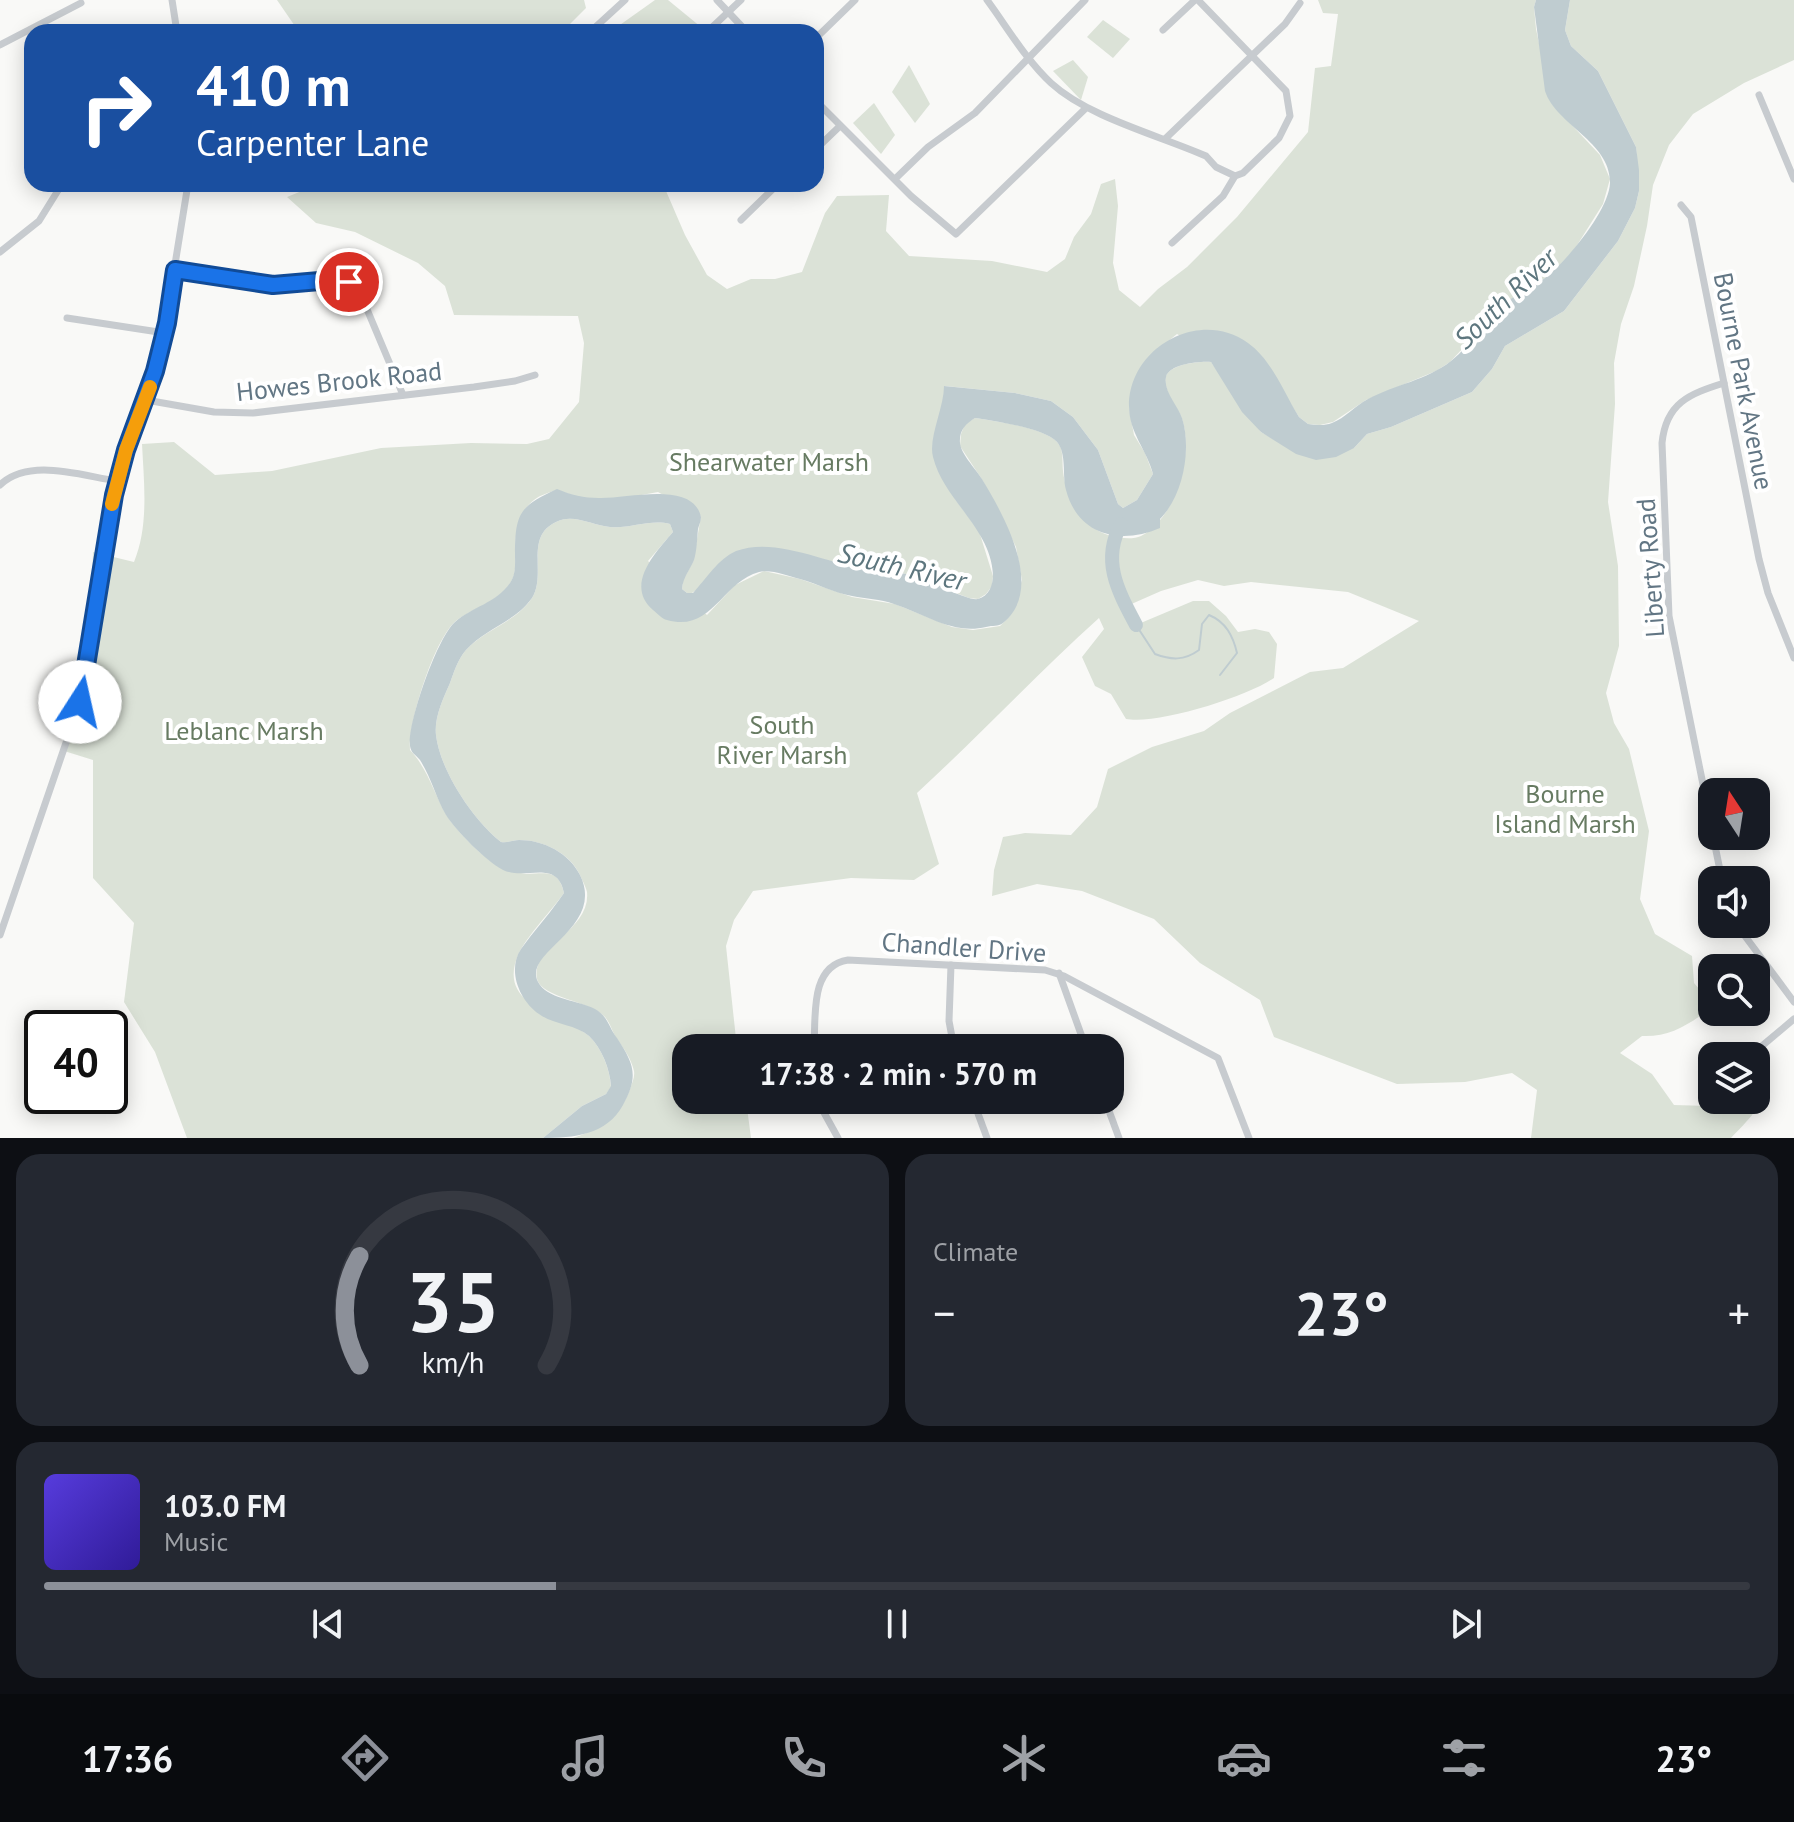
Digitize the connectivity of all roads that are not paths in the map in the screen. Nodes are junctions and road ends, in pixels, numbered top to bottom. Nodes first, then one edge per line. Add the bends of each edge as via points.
1 (172, 0) edge
2 (625, 0) edge
3 (717, 0) edge
4 (741, 0) edge
5 (855, 0) edge
6 (987, 0) edge
7 (1085, 0) edge
8 (1196, 0) edge
9 (81, 3) dead end
10 (1300, 3) dead end
11 (728, 12) junction
12 (43, 24) edge
13 (176, 24) edge
14 (599, 24) edge
15 (715, 24) edge
16 (739, 24) edge
17 (824, 30) edge
18 (1163, 30) dead end
19 (24, 34) edge
20 (0, 45) edge
21 (1252, 56) junction
22 (1029, 57) junction
23 (1759, 95) dead end
24 (1086, 108) junction
25 (824, 109) edge
26 (840, 126) junction
27 (1166, 138) junction
28 (824, 141) edge
29 (1235, 176) junction
30 (895, 179) junction
31 (1794, 179) edge
32 (57, 192) edge
33 (187, 192) edge
34 (770, 192) edge
35 (1681, 205) dead end
36 (741, 220) dead end
37 (1172, 243) dead end
38 (0, 252) edge
39 (175, 270) junction
40 (67, 318) dead end
41 (165, 333) junction
42 (535, 375) dead end
43 (1724, 383) junction
44 (403, 395) junction
45 (146, 400) junction
46 (117, 481) junction
47 (0, 485) edge
48 (1794, 658) edge
49 (1702, 778) edge
50 (0, 935) edge
51 (1746, 938) edge
52 (951, 965) junction
53 (1059, 973) junction
54 (1794, 1002) edge
55 (1794, 1019) edge
56 (815, 1034) edge
57 (951, 1034) edge
58 (1081, 1034) edge
59 (1767, 1042) edge
60 (825, 1114) edge
61 (978, 1114) edge
62 (1110, 1114) edge
63 (838, 1138) edge
64 (987, 1138) edge
65 (1119, 1138) edge
66 (1249, 1138) edge

1 - 13 street
2 - 14 street
3 - 11 street
4 - 11 street
5 - 17 street
6 - 22 street
7 - 22 street
8 - 18 street
8 - 21 street
9 - 12 street
10 - 21 street
11 - 15 street
11 - 16 street
19 - 20 street
21 - 27 street
21 - 29 street via 1286,91 1290,116 1279,138
22 - 24 street via 1052,84
22 - 30 street via 975,113
23 - 31 street
24 - 27 street
24 - 30 street via 956,234
25 - 26 street
26 - 28 street
26 - 30 street
27 - 29 street
29 - 37 street via 1223,196
32 - 38 street via 39,221
33 - 39 street
34 - 36 street
35 - 43 street, Bourne Park Avenue via 1691,217
39 - 41 street
39 - 44 street via 273,285 349,282 361,295
40 - 41 street
41 - 45 street
42 - 44 street, Howes Brook Road
43 - 48 street, Bourne Park Avenue via 1763,575
43 - 49 street, Liberty Road via 1679,402 1666,421 1662,443 1670,625
44 - 45 street, Howes Brook Road via 253,413
45 - 46 street
46 - 47 street via 48,470 16,474
46 - 50 street via 76,717
51 - 54 street
52 - 53 street, Chandler Drive
52 - 56 street, Chandler Drive via 837,962 818,987
52 - 57 street
53 - 58 street
53 - 66 street, Chandler Drive via 1218,1058
55 - 59 street
60 - 63 street
61 - 64 street
62 - 65 street

